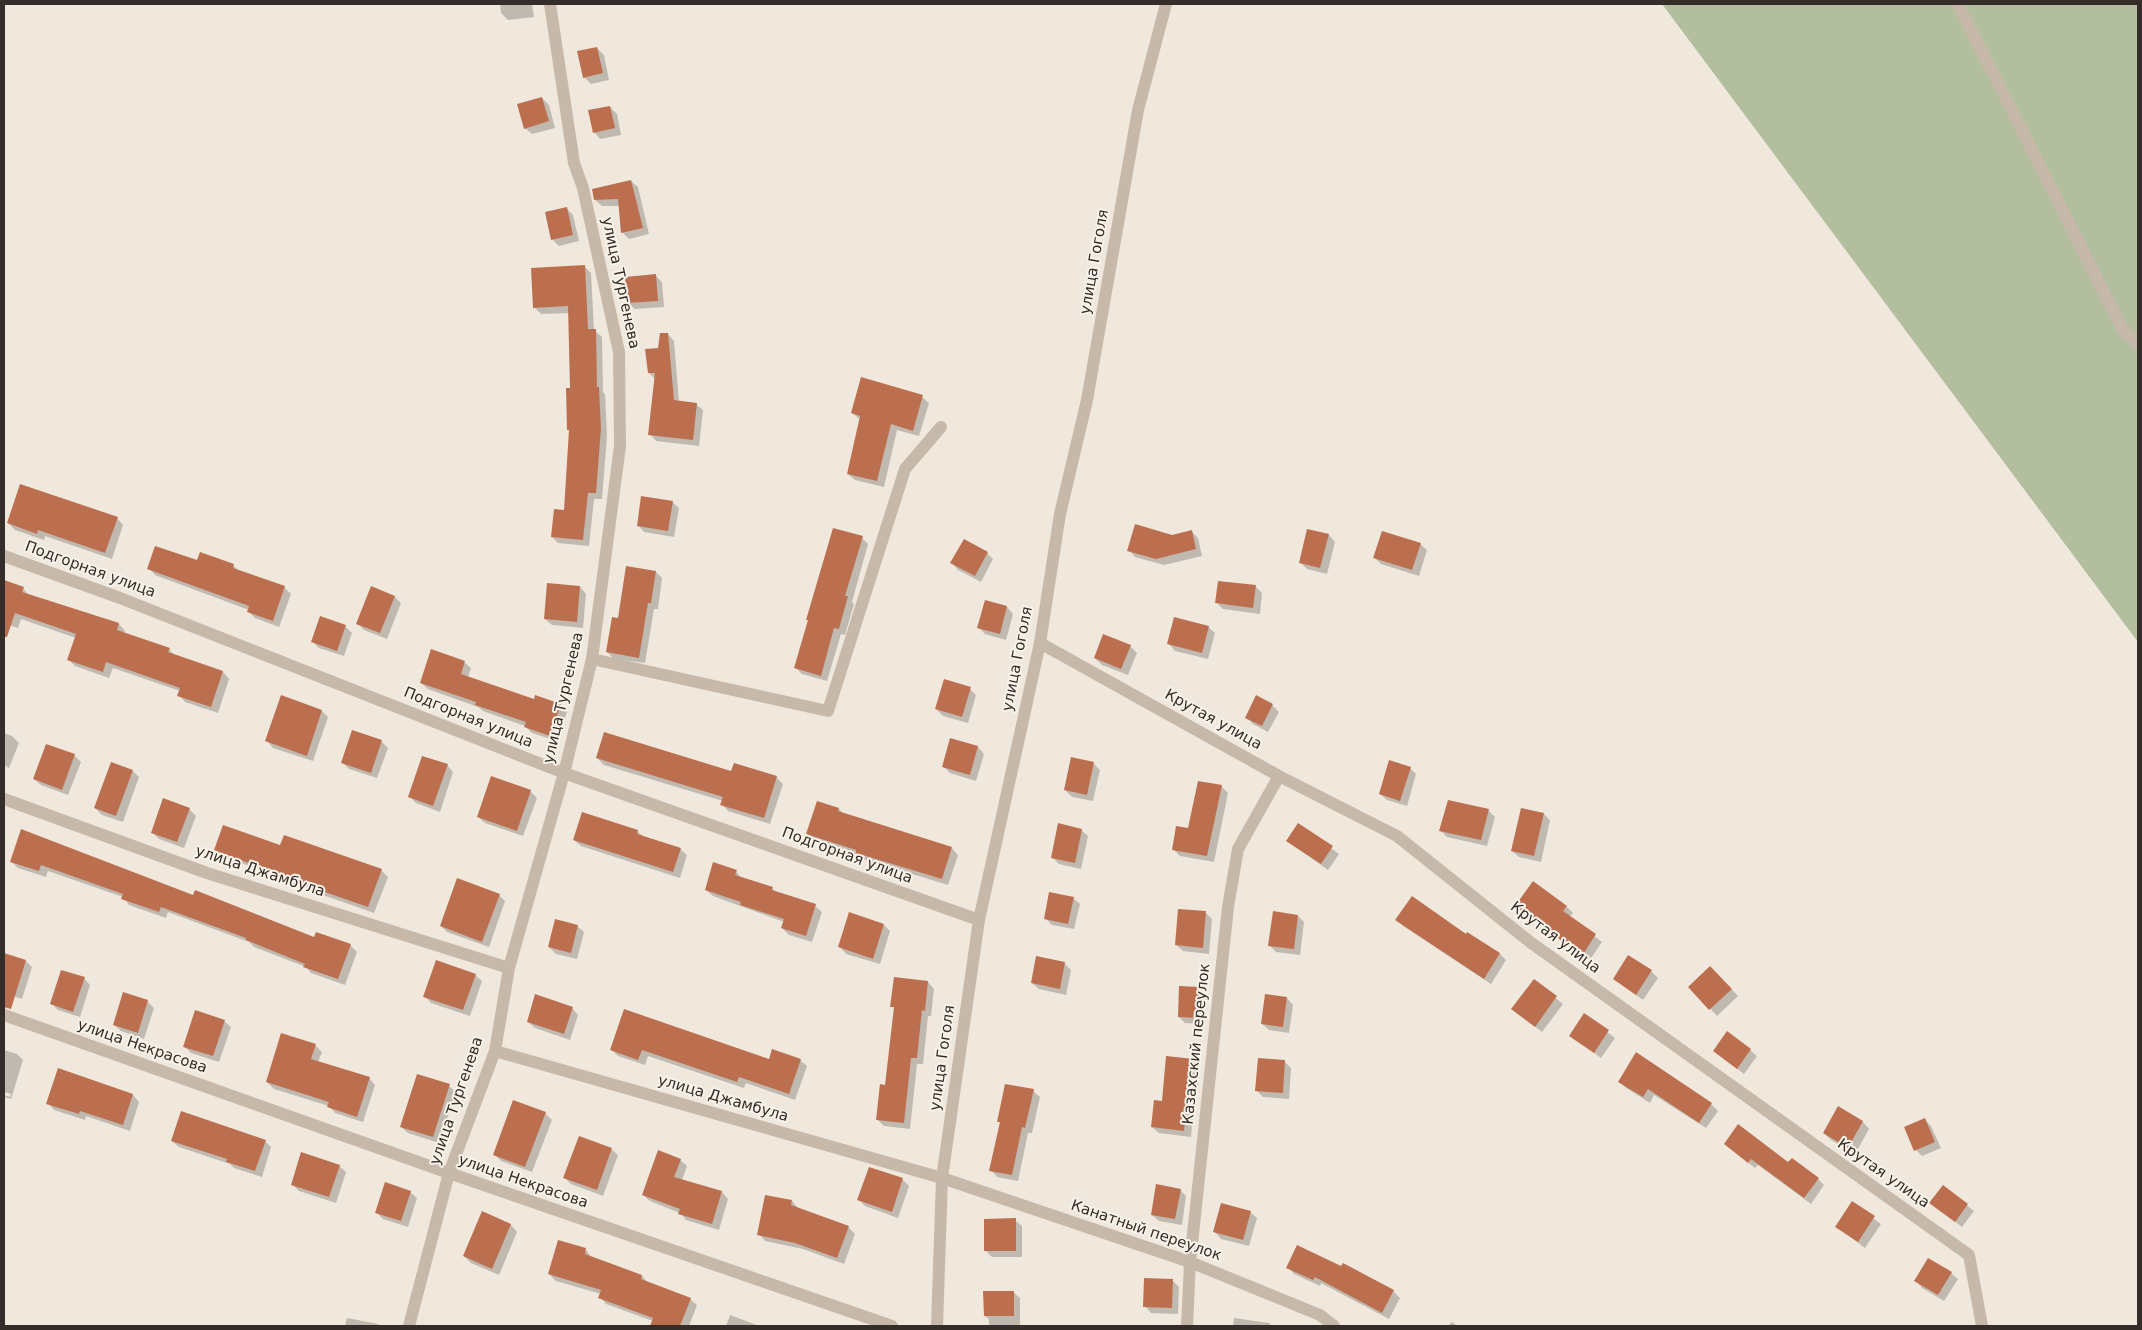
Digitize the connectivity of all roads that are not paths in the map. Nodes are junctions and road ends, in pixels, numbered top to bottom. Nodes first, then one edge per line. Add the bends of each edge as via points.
1 (550, 4) edge
2 (1166, 4) edge
3 (1958, 4) edge
4 (2138, 344) edge
5 (941, 427) dead end
6 (4, 556) edge
7 (1040, 643) junction
8 (592, 659) junction
9 (564, 773) junction
10 (1278, 776) junction
11 (4, 799) edge
12 (979, 920) junction
13 (509, 968) junction
14 (4, 1015) edge
15 (495, 1051) junction
16 (449, 1173) junction
17 (942, 1178) junction
18 (1190, 1262) junction
19 (409, 1326) edge
20 (892, 1326) edge
21 (937, 1326) edge
22 (1187, 1326) edge
23 (1334, 1326) edge
24 (1982, 1326) edge

1 - 8 street, улица Тургенева via 574,163 583,188 619,352 620,446
2 - 7 street, улица Гоголя via 1138,110 1087,400 1060,514
3 - 4 street via 2123,330
5 - 8 street via 905,469 828,711
6 - 9 street, Подгорная улица via 120,598
7 - 10 street, Крутая улица
7 - 12 street, улица Гоголя
8 - 9 street, улица Тургенева
9 - 12 street, Подгорная улица
9 - 13 street, улица Тургенева
10 - 18 street, Казахский переулок via 1238,849 1228,907
10 - 24 street, Крутая улица via 1397,836 1530,942 1969,1255
11 - 13 street, улица Джамбула via 207,874
12 - 17 street, улица Гоголя
13 - 15 street, улица Тургенева
14 - 16 street, улица Некрасова
15 - 16 street, улица Тургенева
15 - 17 street, улица Джамбула
16 - 19 street, улица Тургенева
16 - 20 street, улица Некрасова
17 - 18 street, Канатный переулок
17 - 21 street, улица Гоголя
18 - 22 street, Казахский переулок
18 - 23 street, Канатный переулок via 1320,1314

